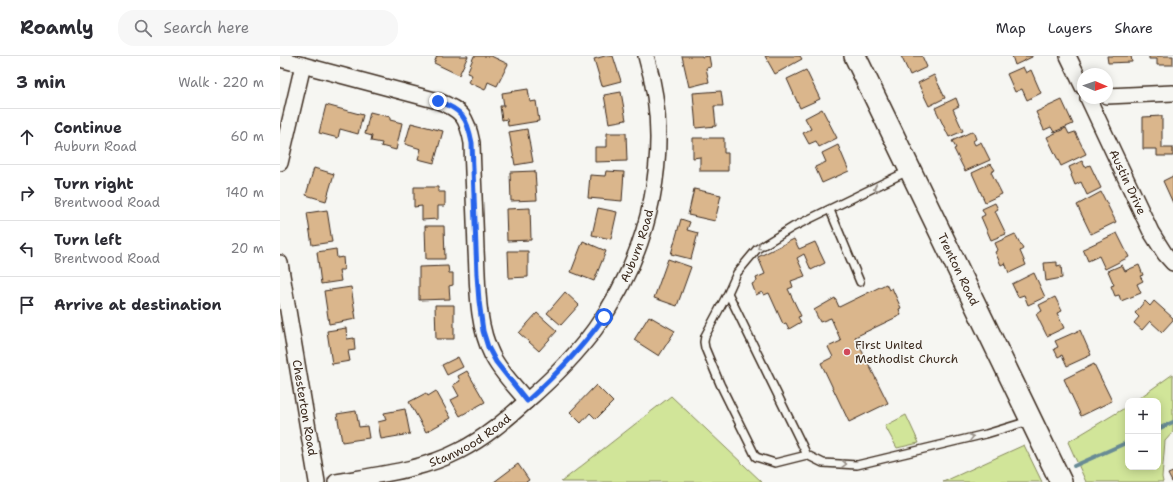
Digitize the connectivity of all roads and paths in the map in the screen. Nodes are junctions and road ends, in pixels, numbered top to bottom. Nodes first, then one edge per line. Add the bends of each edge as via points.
1 (646, 56) edge
2 (855, 56) edge
3 (1068, 56) edge
4 (280, 59) edge
5 (303, 65) junction
6 (1077, 75) edge
7 (1173, 93) edge
8 (1113, 96) edge
9 (1091, 104) edge
10 (280, 163) edge
11 (911, 170) junction
12 (830, 210) junction
13 (280, 263) edge
14 (1173, 263) edge
15 (860, 282) dead end
16 (728, 293) junction
17 (527, 401) junction
18 (1031, 420) junction
19 (807, 456) junction
20 (317, 482) edge
21 (336, 482) edge
22 (1061, 482) edge

1 - 17 street, Auburn Road via 658,133 655,182 642,238 625,280 598,326 563,367
2 - 11 main road, Trenton Road
3 - 6 street
4 - 5 street
5 - 10 street
5 - 17 street via 438,101 452,106 464,118 469,126 472,143 477,275 483,331 496,362
7 - 8 street
9 - 14 street, Austin Drive via 1151,232
11 -> 12 lane
11 - 18 main road, Trenton Road
12 - 15 lane
12 -> 16 lane via 793,227 757,249 736,273
13 - 20 street, Chesterton Road
16 - 19 lane
16 - 19 lane via 704,342 723,391 756,457 775,463
17 - 21 street, Stanwood Road via 474,443 442,459
19 -> 18 lane via 823,463 857,465 986,434
18 - 22 main road, Trenton Road

